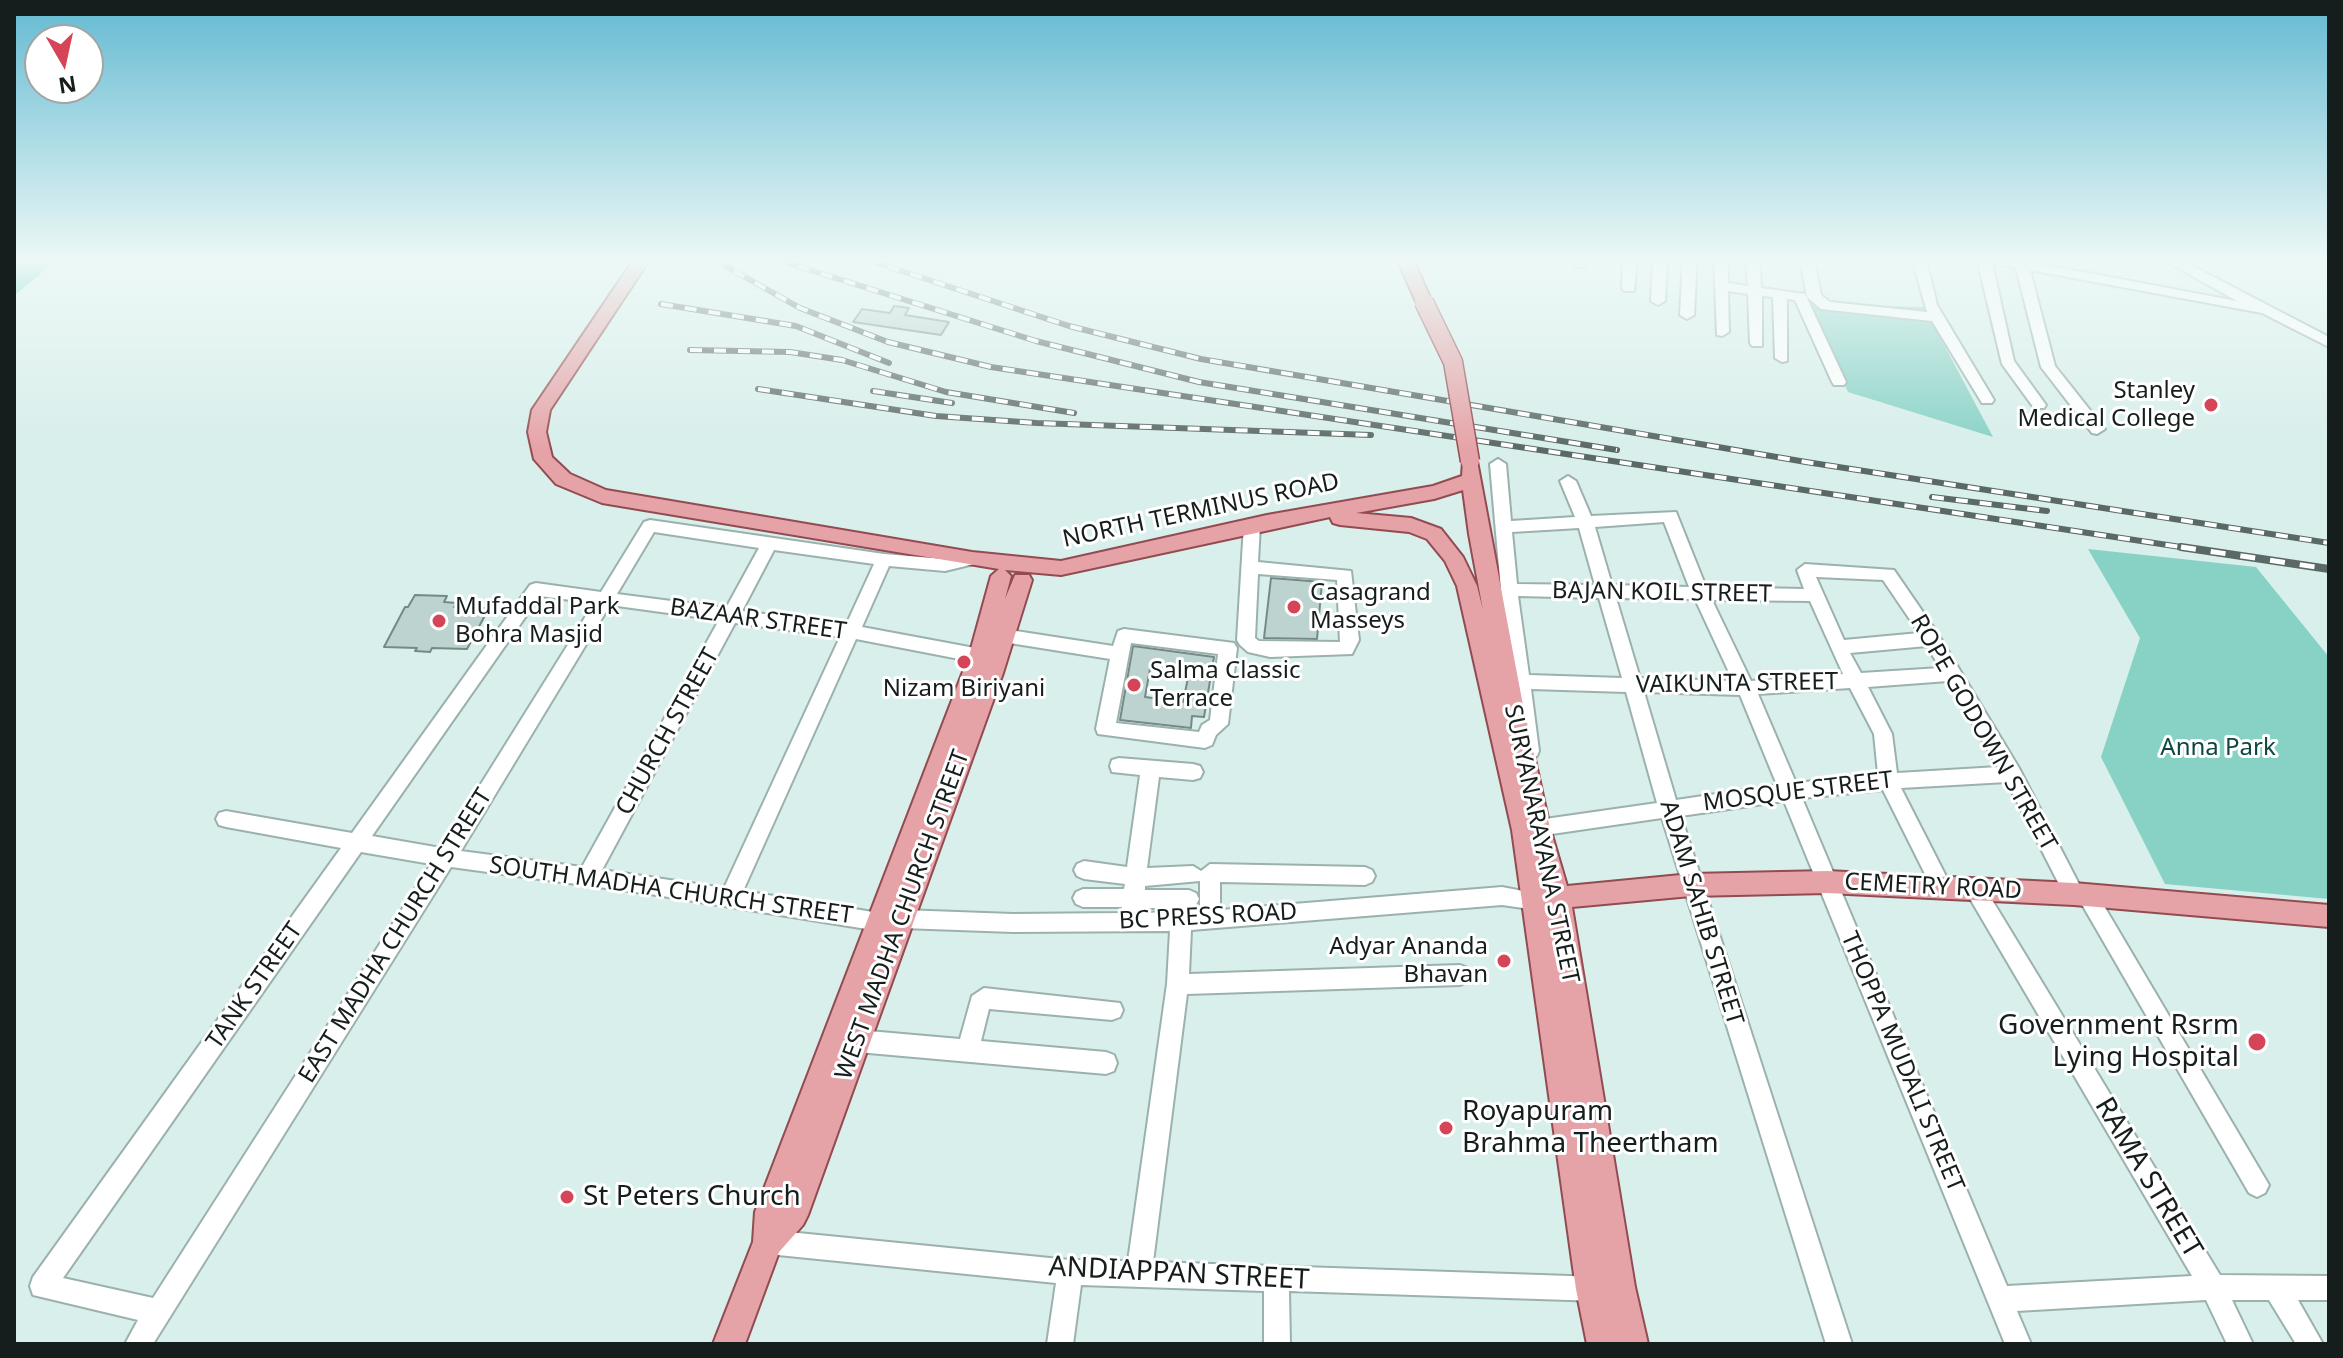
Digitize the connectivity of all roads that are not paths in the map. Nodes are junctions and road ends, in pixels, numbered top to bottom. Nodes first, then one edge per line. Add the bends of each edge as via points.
1 (600, 322) edge
2 (1433, 322) edge
3 (1722, 322) edge
4 (1756, 322) edge
5 (1781, 322) edge
6 (1812, 322) edge
7 (1940, 322) edge
8 (1999, 322) edge
9 (2037, 322) edge
10 (2292, 322) edge
11 (2302, 328) junction
12 (1722, 332) dead end
13 (2329, 335) edge
14 (1757, 343) dead end
15 (2329, 343) edge
16 (2329, 350) edge
17 (1782, 358) dead end
18 (1839, 382) dead end
19 (1987, 400) dead end
20 (2039, 405) dead end
21 (2097, 429) dead end
22 (1498, 464) dead end
23 (1471, 470) junction
24 (1568, 481) dead end
25 (1585, 521) junction
26 (1260, 523) junction
27 (1504, 527) junction
28 (770, 543) junction
29 (972, 559) junction
30 (884, 560) junction
31 (1250, 567) junction
32 (1061, 568) junction
33 (1888, 574) joint
34 (1012, 578) junction
35 (536, 589) joint
36 (1509, 590) junction
37 (1604, 591) junction
38 (1700, 592) junction
39 (1815, 595) junction
40 (605, 599) junction
41 (732, 617) junction
42 (852, 632) junction
43 (1005, 632) junction
44 (1932, 639) junction
45 (1838, 647) junction
46 (1122, 649) junction
47 (980, 656) junction
48 (1952, 674) junction
49 (1856, 680) junction
50 (1521, 682) junction
51 (1631, 687) junction
52 (1746, 688) junction
53 (1119, 766) dead end
54 (1150, 769) junction
55 (1193, 772) dead end
56 (1526, 773) junction
57 (2012, 774) junction
58 (1888, 781) junction
59 (1788, 792) junction
60 (1669, 808) junction
61 (226, 819) dead end
62 (1538, 828) junction
63 (357, 843) junction
64 (446, 858) junction
65 (1084, 870) dead end
66 (1193, 875) dead end
67 (1365, 876) dead end
68 (1135, 877) junction
69 (587, 878) junction
70 (1827, 882) junction
71 (1691, 885) junction
72 (1942, 888) junction
73 (1976, 891) junction
74 (2081, 895) junction
75 (1083, 898) dead end
76 (729, 899) junction
77 (1189, 899) dead end
78 (1547, 899) junction
79 (1133, 900) junction
80 (2329, 916) edge
81 (1210, 919) junction
82 (891, 920) junction
83 (1181, 922) junction
84 (1130, 923) junction
85 (1460, 975) dead end
86 (1178, 984) junction
87 (1112, 1010) dead end
88 (846, 1040) junction
89 (968, 1051) junction
90 (1106, 1063) dead end
91 (2257, 1185) dead end
92 (768, 1242) junction
93 (1070, 1272) junction
94 (1139, 1273) junction
95 (1276, 1279) junction
96 (2275, 1286) junction
97 (1620, 1287) junction
98 (2213, 1287) junction
99 (2329, 1288) edge
100 (1591, 1289) junction
101 (1999, 1299) junction
102 (158, 1312) junction
103 (138, 1344) edge
104 (729, 1344) edge
105 (1060, 1344) edge
106 (1277, 1344) edge
107 (1603, 1344) edge
108 (1632, 1344) edge
109 (1839, 1344) edge
110 (2018, 1344) edge
111 (2240, 1344) edge
112 (2310, 1344) edge

1 - 29 main road, NORTH TERMINUS ROAD via 541,410 537,432 543,459 563,479 602,496
2 - 23 main road, SURYANARAYANA STREET, bridge via 1456,371
3 - 12 street
4 - 14 street
5 - 17 street
6 - 18 street
7 - 19 street
8 - 20 street via 2007,361
9 - 21 street via 2048,367
10 - 11 street
11 - 13 street
11 - 15 street
11 - 16 street
22 - 27 street
23 - 26 main road, NORTH TERMINUS ROAD via 1434,492
23 - 56 main road, SURYANARAYANA STREET
24 - 25 street, ADAM SAHIB STREET
25 - 27 street
25 - 37 street, ADAM SAHIB STREET
25 - 38 street, THOPPA MUDALI STREET via 1670,516
26 - 31 street
26 - 32 main road, NORTH TERMINUS ROAD
26 - 78 main road, SURYANARAYANA STREET via 1345,517 1411,525 1434,534 1453,557 1467,586 1524,830
27 - 36 street
28 - 30 street
28 - 40 street, EAST MADHA CHURCH STREET via 650,526
28 - 41 street, CHURCH STREET
29 - 30 street via 945,565
29 - 32 main road, NORTH TERMINUS ROAD
29 - 34 main road
30 - 42 street
31 - 31 street via 1246,640 1254,647 1346,649 1350,640 1345,575
32 - 34 main road
33 - 39 street, BAJAN KOIL STREET via 1805,570
33 - 44 street, ROPE GODOWN STREET
34 - 43 main road, WEST MADHA CHURCH STREET
34 - 47 main road, WEST MADHA CHURCH STREET
35 - 40 street, BAZAAR STREET
35 - 63 street, TANK STREET
36 - 37 street, BAJAN KOIL STREET
36 - 50 street
37 - 38 street, BAJAN KOIL STREET
37 - 51 street, ADAM SAHIB STREET
38 - 39 street, BAJAN KOIL STREET
38 - 52 street, THOPPA MUDALI STREET
39 - 45 street
40 - 41 street, BAZAAR STREET
40 - 64 street, EAST MADHA CHURCH STREET
41 - 42 street, BAZAAR STREET
41 - 69 street, CHURCH STREET
42 - 47 street, BAZAAR STREET
42 - 76 street
43 - 46 street
43 - 82 main road, WEST MADHA CHURCH STREET
44 - 45 street
44 - 48 street, ROPE GODOWN STREET
45 - 49 street
46 - 46 street via 1105,729 1205,740 1219,724 1228,648 1124,636
47 - 82 main road, WEST MADHA CHURCH STREET
48 - 49 street, VAIKUNTA STREET
48 - 57 street, ROPE GODOWN STREET
49 - 52 street, VAIKUNTA STREET
49 - 58 street via 1883,734
50 - 51 street, VAIKUNTA STREET
50 - 56 street via 1531,747
51 - 52 street, VAIKUNTA STREET
51 - 60 street, ADAM SAHIB STREET
52 - 59 street, THOPPA MUDALI STREET
53 - 54 street
54 - 55 street
54 - 68 street
56 - 62 main road, SURYANARAYANA STREET
57 - 58 street, MOSQUE STREET
57 - 74 street, ROPE GODOWN STREET
58 - 59 street, MOSQUE STREET
58 - 72 street
59 - 60 street, MOSQUE STREET
59 - 70 street, THOPPA MUDALI STREET
60 - 62 street, MOSQUE STREET
60 - 71 street, ADAM SAHIB STREET
61 - 63 street, SOUTH MADHA CHURCH STREET
62 - 78 main road, SURYANARAYANA STREET
63 - 64 street, SOUTH MADHA CHURCH STREET
63 - 102 street, TANK STREET via 42,1286
64 - 69 street, SOUTH MADHA CHURCH STREET
64 - 102 street, EAST MADHA CHURCH STREET
65 - 68 street
66 - 68 street
67 - 81 street via 1210,873
68 - 79 street
69 - 76 street, SOUTH MADHA CHURCH STREET
70 - 71 main road, CEMETRY ROAD
70 - 72 main road, CEMETRY ROAD
70 - 101 street, THOPPA MUDALI STREET
71 - 78 main road, CEMETRY ROAD
71 - 109 street, ADAM SAHIB STREET
72 - 73 main road, CEMETRY ROAD
73 - 74 main road, CEMETRY ROAD
73 - 98 street, RAMA STREET
74 - 80 main road, CEMETRY ROAD
74 - 91 street, ROPE GODOWN STREET
75 - 79 street
76 - 82 street, SOUTH MADHA CHURCH STREET
77 - 79 street
78 - 81 street, BC PRESS ROAD via 1502,896
78 - 97 main road, SURYANARAYANA STREET
78 - 100 main road, SURYANARAYANA STREET
79 - 84 street
81 - 83 street, BC PRESS ROAD
82 - 84 street, BC PRESS ROAD
82 - 88 main road, WEST MADHA CHURCH STREET
83 - 84 street, BC PRESS ROAD
83 - 86 street
85 - 86 street
86 - 94 street
87 - 89 street via 984,998
88 - 89 street
88 - 92 main road, WEST MADHA CHURCH STREET via 800,1166 793,1215
89 - 90 street
92 - 93 street, ANDIAPPAN STREET
92 - 104 main road, WEST MADHA CHURCH STREET
93 - 94 street, ANDIAPPAN STREET
93 - 105 street
94 - 95 street, ANDIAPPAN STREET
95 - 100 street, ANDIAPPAN STREET
95 - 106 street
96 - 98 street
96 - 99 street
96 - 112 street
97 - 100 street, ANDIAPPAN STREET
97 - 108 main road, SURYANARAYANA STREET
98 - 101 street
98 - 111 street, RAMA STREET
100 - 107 main road, SURYANARAYANA STREET
101 - 110 street, THOPPA MUDALI STREET
102 - 103 street, EAST MADHA CHURCH STREET

